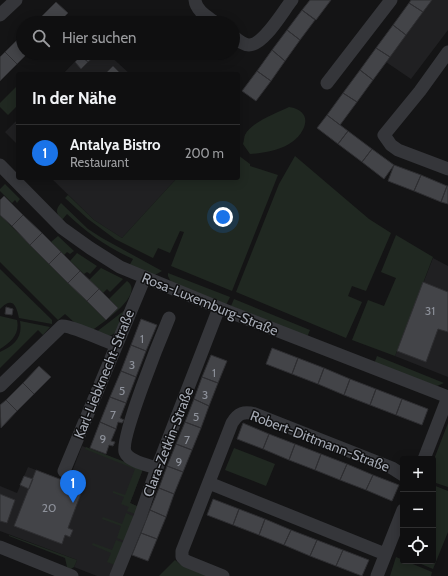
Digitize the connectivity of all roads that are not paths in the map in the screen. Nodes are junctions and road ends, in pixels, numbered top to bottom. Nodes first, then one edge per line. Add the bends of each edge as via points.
1 (16, 0) edge
2 (195, 0) edge
3 (292, 0) edge
4 (391, 0) edge
5 (0, 15) edge
6 (206, 16) edge
7 (240, 41) edge
8 (448, 52) edge
9 (328, 83) dead end
10 (0, 165) edge
11 (448, 170) edge
12 (145, 277) junction
13 (219, 308) junction
14 (169, 318) dead end
15 (116, 345) junction
16 (0, 386) edge
17 (448, 397) edge
18 (425, 456) edge
19 (157, 468) junction
20 (64, 471) dead end
21 (400, 473) edge
22 (208, 483) junction
23 (400, 517) edge
24 (0, 547) edge
25 (385, 554) junction
26 (72, 576) edge
27 (116, 576) edge
28 (223, 576) edge
29 (377, 576) edge

1 - 5 street
2 - 6 street via 195,4
3 - 7 street via 258,42 250,45
4 - 9 street
8 - 11 street via 384,135 398,150
10 - 12 street, Rosa-Luxemburg-Straße via 62,228 120,267
12 - 13 street, Rosa-Luxemburg-Straße
12 - 15 street, Karl-Liebknecht-Straße
13 - 17 street, Rosa-Luxemburg-Straße
13 - 19 street, Clara-Zetkin-Straße
14 - 19 street via 132,417 124,446 128,457
15 - 16 street via 67,325 62,326
15 - 20 street, Karl-Liebknecht-Straße
17 - 18 street
19 - 27 street, Clara-Zetkin-Straße
21 - 22 street, Robert-Dittmann-Straße via 371,459 244,412 232,423
22 - 25 street
22 - 28 street, Robert-Dittmann-Straße via 182,557
23 - 25 street
24 - 26 street
25 - 29 street

